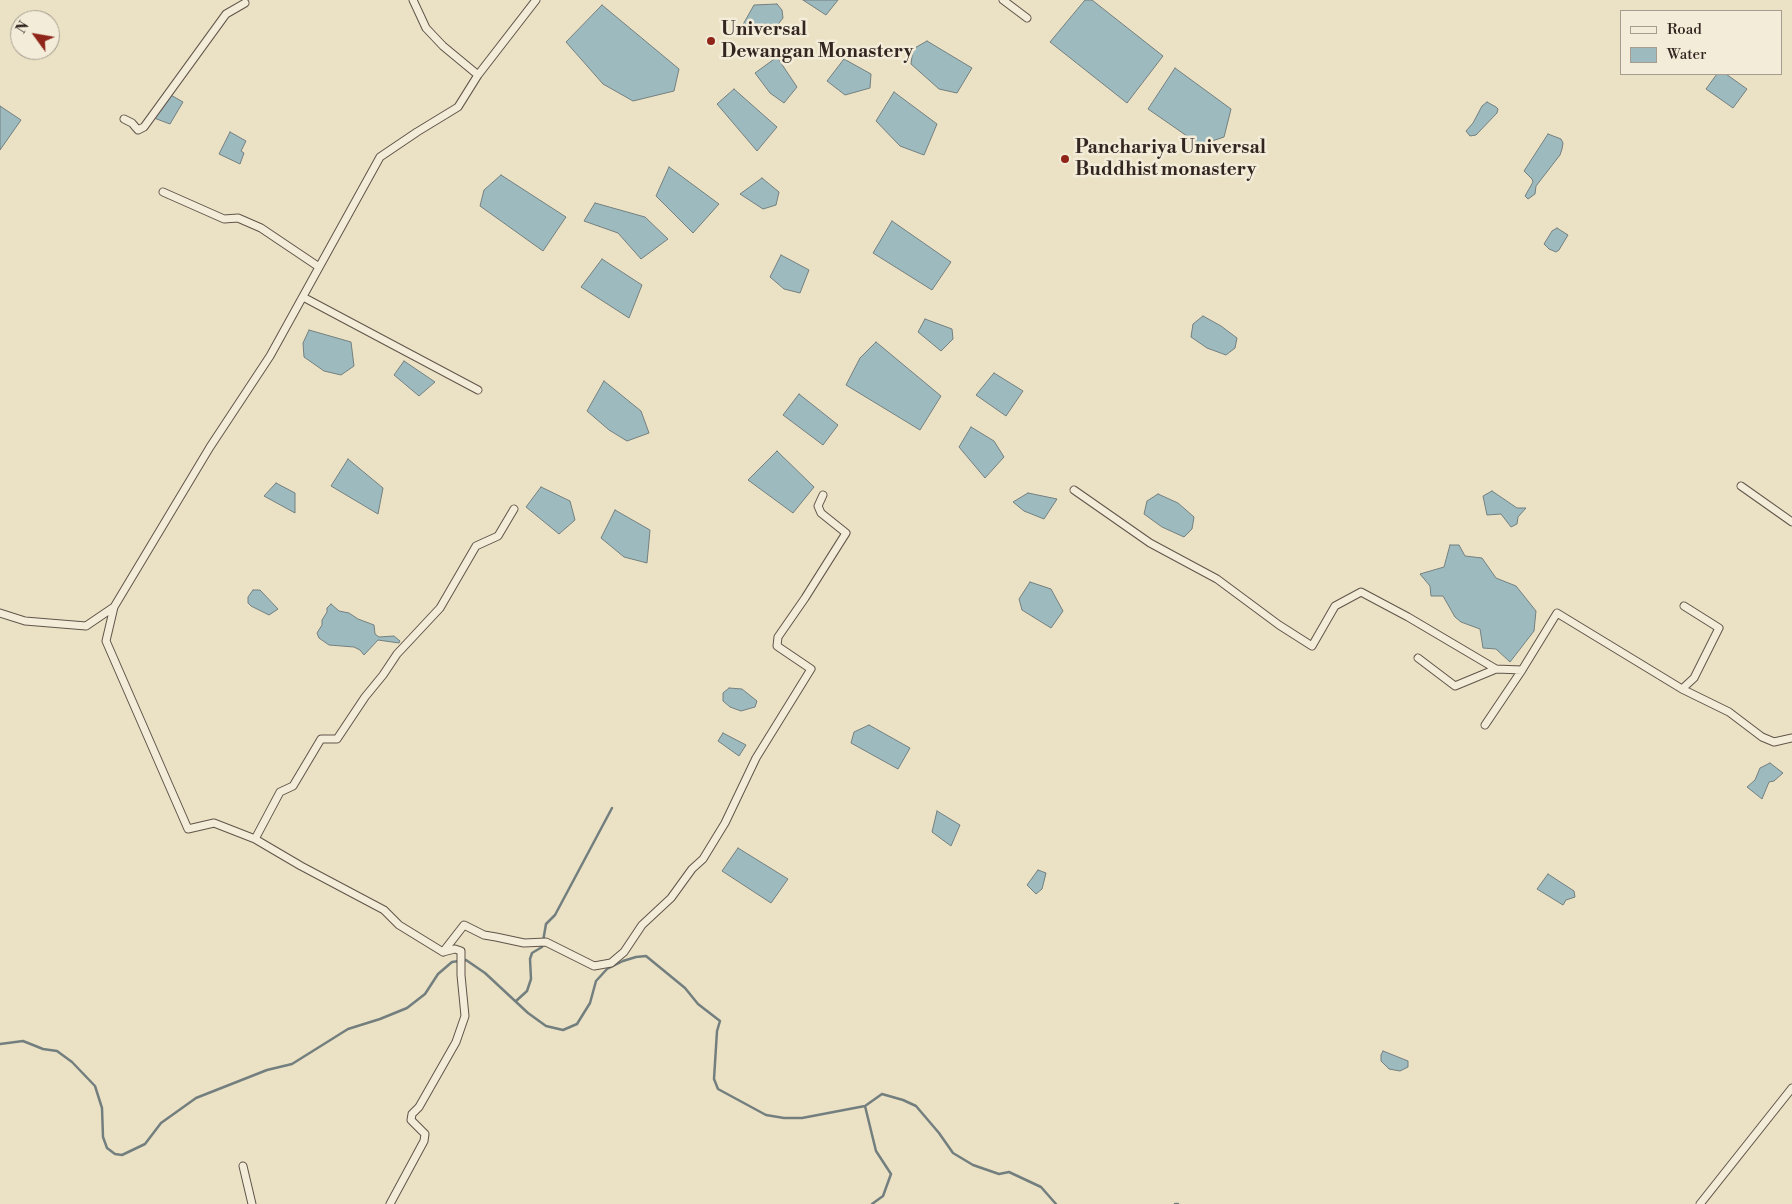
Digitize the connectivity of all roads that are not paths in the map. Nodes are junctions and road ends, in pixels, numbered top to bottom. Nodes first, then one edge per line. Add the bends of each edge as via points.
1 (413, 0) edge
2 (536, 0) edge
3 (1003, 0) edge
4 (246, 3) dead end
5 (1027, 18) dead end
6 (478, 75) junction
7 (124, 119) dead end
8 (163, 192) dead end
9 (320, 267) junction
10 (303, 297) junction
11 (478, 390) dead end
12 (1741, 486) dead end
13 (1074, 490) dead end
14 (823, 495) dead end
15 (514, 509) dead end
16 (1792, 522) edge
17 (1684, 606) dead end
18 (114, 608) junction
19 (0, 613) edge
20 (1418, 658) dead end
21 (1496, 669) junction
22 (1522, 670) junction
23 (1682, 689) junction
24 (1485, 725) dead end
25 (1792, 738) edge
26 (254, 839) junction
27 (443, 952) junction
28 (1792, 1088) edge
29 (243, 1166) dead end
30 (252, 1204) edge
31 (390, 1204) edge
32 (1700, 1204) edge

1 - 6 street via 426,28
2 - 6 street
3 - 5 street
4 - 7 street via 226,14 144,127 138,130
6 - 9 street via 458,107 380,157
8 - 9 street via 224,219 238,218 261,228
9 - 10 street
10 - 11 street
10 - 18 street
12 - 16 street
13 - 21 street via 1150,544 1217,579 1312,646 1335,606 1361,592
14 - 27 street via 818,506 821,513 846,533 778,638 777,646 810,669 756,758 721,830 703,859 692,868 671,898 642,925 624,952 611,963 594,966 546,942 490,936 464,925
15 - 26 street via 498,536 476,546 440,608 397,654 337,739 321,739 293,786 280,792
17 - 23 street via 1719,628 1694,678
18 - 19 street via 86,626 25,621
18 - 26 street via 106,641 188,828 214,823
20 - 21 street via 1455,686
21 - 22 street
22 - 23 street via 1557,613
22 - 24 street
23 - 25 street via 1729,712 1762,737 1774,742
26 - 27 street via 384,910 399,925
27 - 31 street via 455,948 461,951 465,1016 456,1042 412,1114 410,1120 425,1134 424,1141
28 - 32 street
29 - 30 street

